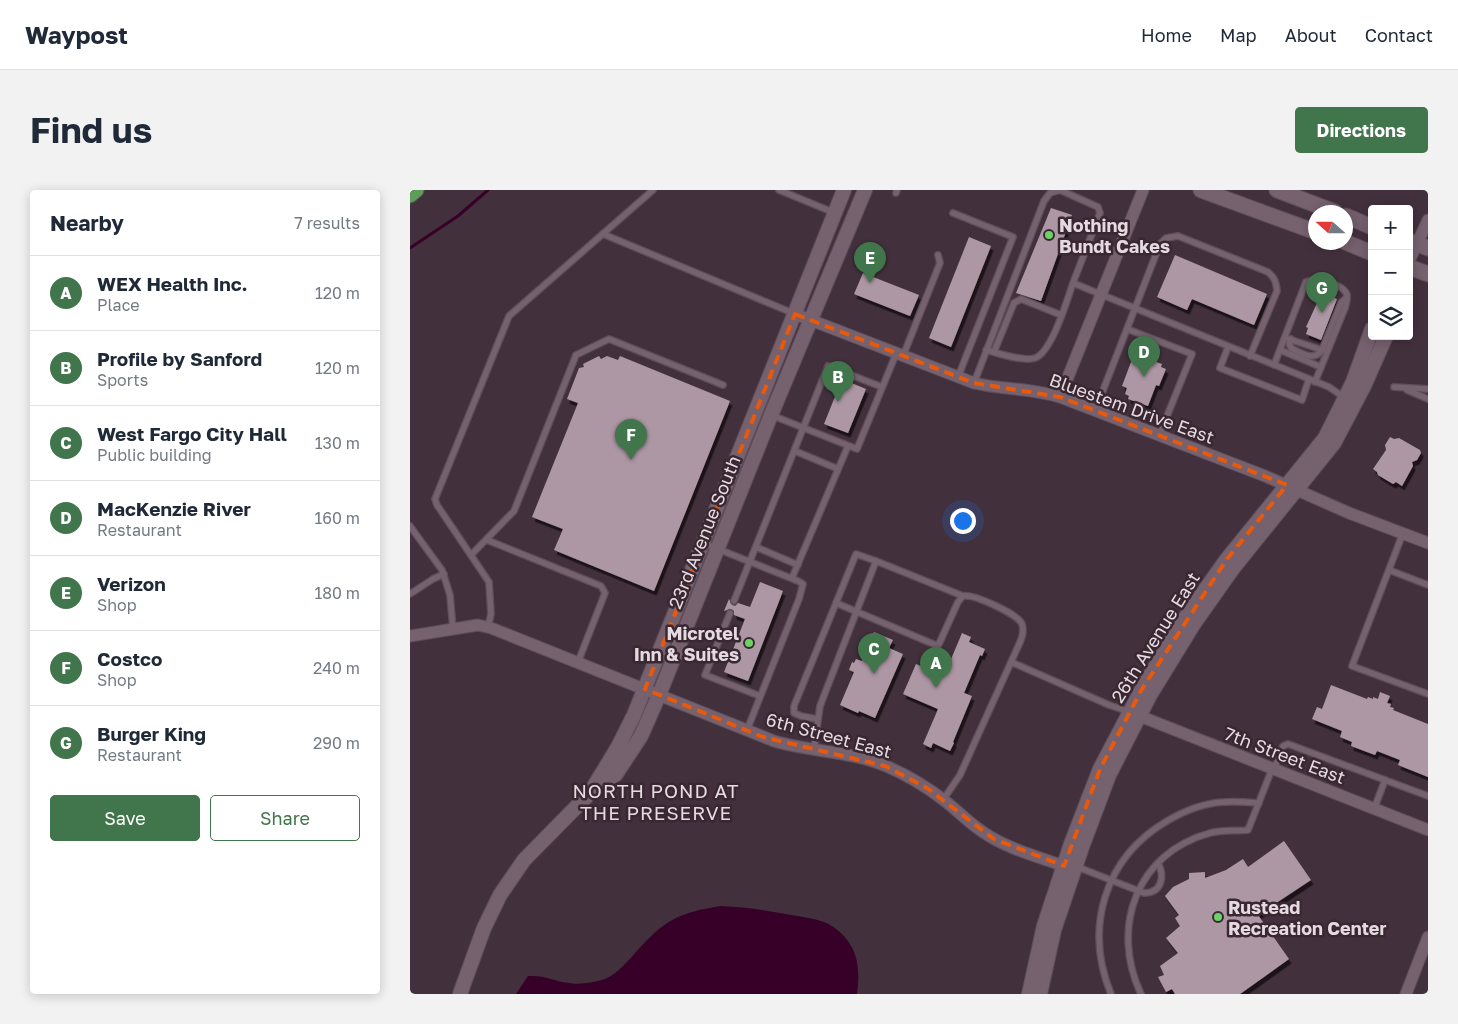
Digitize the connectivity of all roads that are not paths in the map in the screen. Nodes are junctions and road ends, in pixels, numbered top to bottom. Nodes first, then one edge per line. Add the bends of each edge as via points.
1 (416, 190) edge
2 (653, 190) edge
3 (779, 190) edge
4 (844, 190) edge
5 (865, 190) edge
6 (1144, 190) edge
7 (1201, 190) edge
8 (1277, 190) edge
9 (410, 195) edge
10 (1317, 205) edge
11 (835, 213) junction
12 (953, 213) dead end
13 (1353, 219) edge
14 (1428, 220) edge
15 (1368, 225) edge
16 (1308, 229) edge
17 (603, 234) junction
18 (1353, 245) edge
19 (1418, 245) edge
20 (1368, 251) edge
21 (938, 255) dead end
22 (1413, 268) edge
23 (1428, 274) edge
24 (1073, 283) junction
25 (1101, 296) junction
26 (1347, 296) junction
27 (1135, 309) junction
28 (795, 314) junction
29 (1061, 315) junction
30 (810, 320) junction
31 (1127, 329) junction
32 (1288, 338) junction
33 (1368, 340) edge
34 (1384, 340) edge
35 (1228, 347) junction
36 (986, 350) junction
37 (1280, 350) junction
38 (994, 352) junction
39 (899, 355) junction
40 (1250, 356) junction
41 (1274, 365) junction
42 (1321, 367) junction
43 (958, 377) junction
44 (1312, 380) junction
45 (974, 383) junction
46 (723, 385) dead end
47 (882, 387) junction
48 (1394, 387) dead end
49 (1428, 394) edge
50 (1060, 397) junction
51 (1345, 398) junction
52 (1095, 411) junction
53 (771, 415) junction
54 (804, 428) junction
55 (1159, 436) junction
56 (848, 446) junction
57 (795, 451) junction
58 (838, 469) junction
59 (1292, 487) junction
60 (410, 526) edge
61 (1403, 533) junction
62 (487, 540) junction
63 (703, 543) junction
64 (1428, 543) edge
65 (756, 547) junction
66 (718, 548) junction
67 (471, 555) junction
68 (750, 561) junction
69 (876, 561) junction
70 (798, 565) junction
71 (1389, 570) junction
72 (444, 574) junction
73 (792, 578) junction
74 (1428, 585) edge
75 (410, 594) edge
76 (963, 596) junction
77 (734, 601) dead end
78 (836, 603) junction
79 (856, 611) junction
80 (730, 613) dead end
81 (488, 627) junction
82 (453, 629) junction
83 (410, 636) edge
84 (578, 662) junction
85 (1011, 662) junction
86 (645, 689) junction
87 (1428, 694) edge
88 (659, 695) junction
89 (760, 696) junction
90 (1135, 714) junction
91 (817, 718) junction
92 (746, 730) junction
93 (814, 749) junction
94 (1273, 769) junction
95 (1385, 780) junction
96 (590, 793) junction
97 (1428, 796) edge
98 (943, 800) junction
99 (1259, 803) junction
100 (1374, 808) junction
101 (1428, 830) edge
102 (1158, 863) junction
103 (1070, 866) junction
104 (1112, 879) junction
105 (1138, 890) junction
106 (1428, 937) edge
107 (469, 971) junction
108 (460, 994) edge
109 (467, 994) edge
110 (1029, 994) edge
111 (1040, 994) edge
112 (1111, 994) edge
113 (1141, 994) edge
114 (1406, 994) edge

1 - 9 highway
2 - 17 lane
3 - 11 lane
4 - 11 street, 23rd Avenue South
5 - 30 street, 23rd Avenue South
6 - 25 street
7 - 16 main road
8 - 10 main road
11 - 28 street, 23rd Avenue South
12 - 43 lane via 1013,237
13 - 15 main road
14 - 19 street
17 - 28 lane
17 - 67 lane via 507,318 436,499 436,505
18 - 20 main road
21 - 39 lane via 940,263
22 - 23 main road
24 - 25 lane
24 - 29 lane
24 - 36 lane via 1100,213 1098,207 1060,190 1050,193 1044,201
25 - 27 lane
25 - 50 street
26 - 32 lane via 1318,356 1291,348
26 - 32 lane via 1344,290 1321,280 1306,282
26 - 42 lane
27 - 31 lane
27 - 35 lane
27 - 40 lane via 1160,244 1166,238 1178,236 1268,272 1276,283 1277,291
28 - 30 street, Bluestem Drive East
28 - 63 street, 23rd Avenue South
29 - 38 lane via 1042,354 1034,358 1019,358
29 - 38 lane via 1018,300
30 - 39 street, Bluestem Drive East
30 - 53 street, 23rd Avenue South
31 - 52 lane
31 - 55 lane via 1192,354
32 - 37 lane
33 - 51 street, 26th Avenue East
34 - 59 street, 26th Avenue East via 1334,443
35 - 40 lane
35 - 44 lane via 1220,368 1302,400
36 - 38 lane
36 - 45 lane
37 - 41 lane
37 - 42 lane
39 - 43 street, Bluestem Drive East
39 - 47 lane
40 - 41 lane
41 - 44 lane
42 - 44 lane
43 - 45 street, Bluestem Drive East
44 - 51 lane
45 - 50 street, Bluestem Drive East
46 - 62 lane via 609,339 576,355 514,511
47 - 54 lane via 828,366
47 - 56 lane via 857,450
48 - 49 lane
50 - 52 street, Bluestem Drive East
51 - 59 street, 26th Avenue East via 1325,438
52 - 55 street, Bluestem Drive East
53 - 54 lane
53 - 66 street, 23rd Avenue South
54 - 56 lane
54 - 57 lane
55 - 59 street, Bluestem Drive East
56 - 58 lane
57 - 58 lane
57 - 65 lane
58 - 70 lane
59 - 61 street, Bluestem Drive East
59 - 90 street, 26th Avenue East via 1227,559 1185,618 1142,689
60 - 72 lane
61 - 64 street, Bluestem Drive East
61 - 71 lane
62 - 67 lane
62 - 84 lane via 604,589
63 - 66 lane
63 - 86 street, 23rd Avenue South
65 - 68 lane
65 - 70 lane
66 - 68 lane
66 - 88 street, 23rd Avenue South
67 - 81 lane via 489,582 491,614
68 - 73 lane
68 - 77 lane
69 - 76 lane
69 - 78 lane via 856,554
69 - 79 lane
70 - 73 lane
71 - 74 lane
71 - 87 lane via 1352,666
72 - 75 lane
72 - 82 lane
73 - 89 lane via 803,584 802,589
76 - 79 lane via 938,646
76 - 85 lane via 972,596 1013,614 1021,622 1023,635
78 - 79 lane
78 - 91 lane via 794,706 794,713
79 - 91 lane
80 - 89 lane via 705,676
81 - 82 street
81 - 84 street, 6th Street East
82 - 83 street
84 - 86 street, 6th Street East
85 - 90 lane
85 - 98 lane via 960,776
86 - 88 street, 6th Street East
86 - 96 street, 23rd Avenue South via 618,747
88 - 92 street, 6th Street East
88 - 96 street, 23rd Avenue South via 640,736 616,774
89 - 92 lane
90 - 94 street, 7th Street East
90 - 103 street, 26th Avenue East via 1100,769
91 - 93 lane
92 - 93 street, 6th Street East via 786,745
93 - 98 street, 6th Street East via 885,766
94 - 95 lane via 1283,746 1288,744
94 - 99 lane
94 - 100 street, 7th Street East
95 - 97 lane
95 - 100 lane
96 - 107 street via 524,860 500,895
98 - 103 street, 6th Street East via 994,839
99 - 102 lane via 1248,830 1221,831 1195,838
99 - 104 lane via 1225,802 1175,816 1142,839 1125,856
100 - 101 street, 7th Street East
102 - 105 lane
102 - 105 lane via 1162,879 1157,888 1148,893
103 - 104 lane
103 - 110 street, 26th Avenue East via 1044,926
103 - 111 street, 26th Avenue East
104 - 105 lane
104 - 112 lane via 1102,911 1099,943 1101,963
105 - 113 lane via 1128,926 1128,945 1132,974
106 - 114 street
107 - 108 street
107 - 109 street

